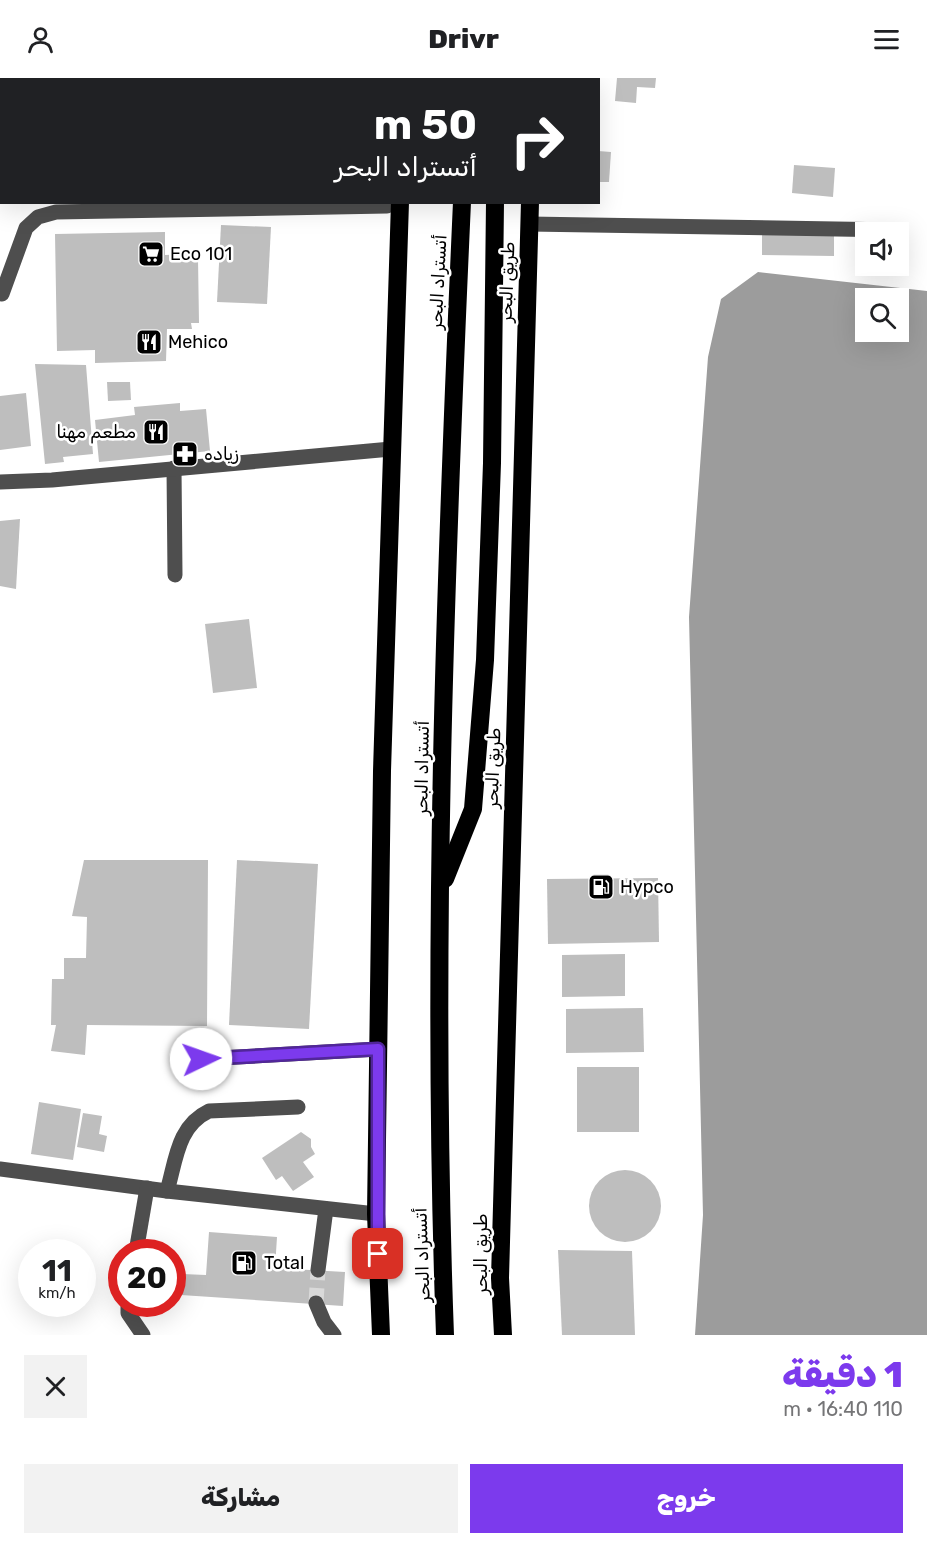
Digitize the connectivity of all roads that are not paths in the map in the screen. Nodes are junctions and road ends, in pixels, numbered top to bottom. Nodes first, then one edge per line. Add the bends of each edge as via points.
1 (391, 204) edge
2 (462, 204) edge
3 (495, 204) edge
4 (530, 204) edge
5 (529, 224) junction
6 (855, 229) edge
7 (2, 294) dead end
8 (391, 449) junction
9 (174, 468) junction
10 (0, 482) edge
11 (175, 575) dead end
12 (440, 891) junction
13 (378, 1049) junction
14 (201, 1059) dead end
15 (298, 1107) dead end
16 (0, 1169) edge
17 (147, 1188) junction
18 (167, 1191) junction
19 (326, 1209) junction
20 (376, 1214) junction
21 (138, 1239) edge
22 (318, 1270) tunnel mouth
23 (316, 1304) tunnel mouth
24 (131, 1317) edge
25 (143, 1335) edge
26 (334, 1335) edge
27 (381, 1335) edge
28 (445, 1335) edge
29 (503, 1335) edge

1 - 7 street via 56,212 39,217 27,228
1 - 8 highway via 399,247
2 - 12 highway, أتستراد البحر via 452,416
3 - 12 highway via 485,660 473,809
4 - 5 highway, طريق البحر
5 - 6 street
5 - 29 highway, طريق البحر via 500,1278
8 - 9 street
8 - 13 highway
9 - 10 street
9 - 11 street
12 - 28 highway, أتستراد البحر
13 - 14 street
13 - 20 highway
15 - 18 street via 209,1111 199,1116 184,1131
16 - 17 street
17 - 18 street
17 - 21 street
18 - 19 street
19 - 20 street
19 - 22 street
20 - 27 highway
23 - 26 street
24 - 25 street

